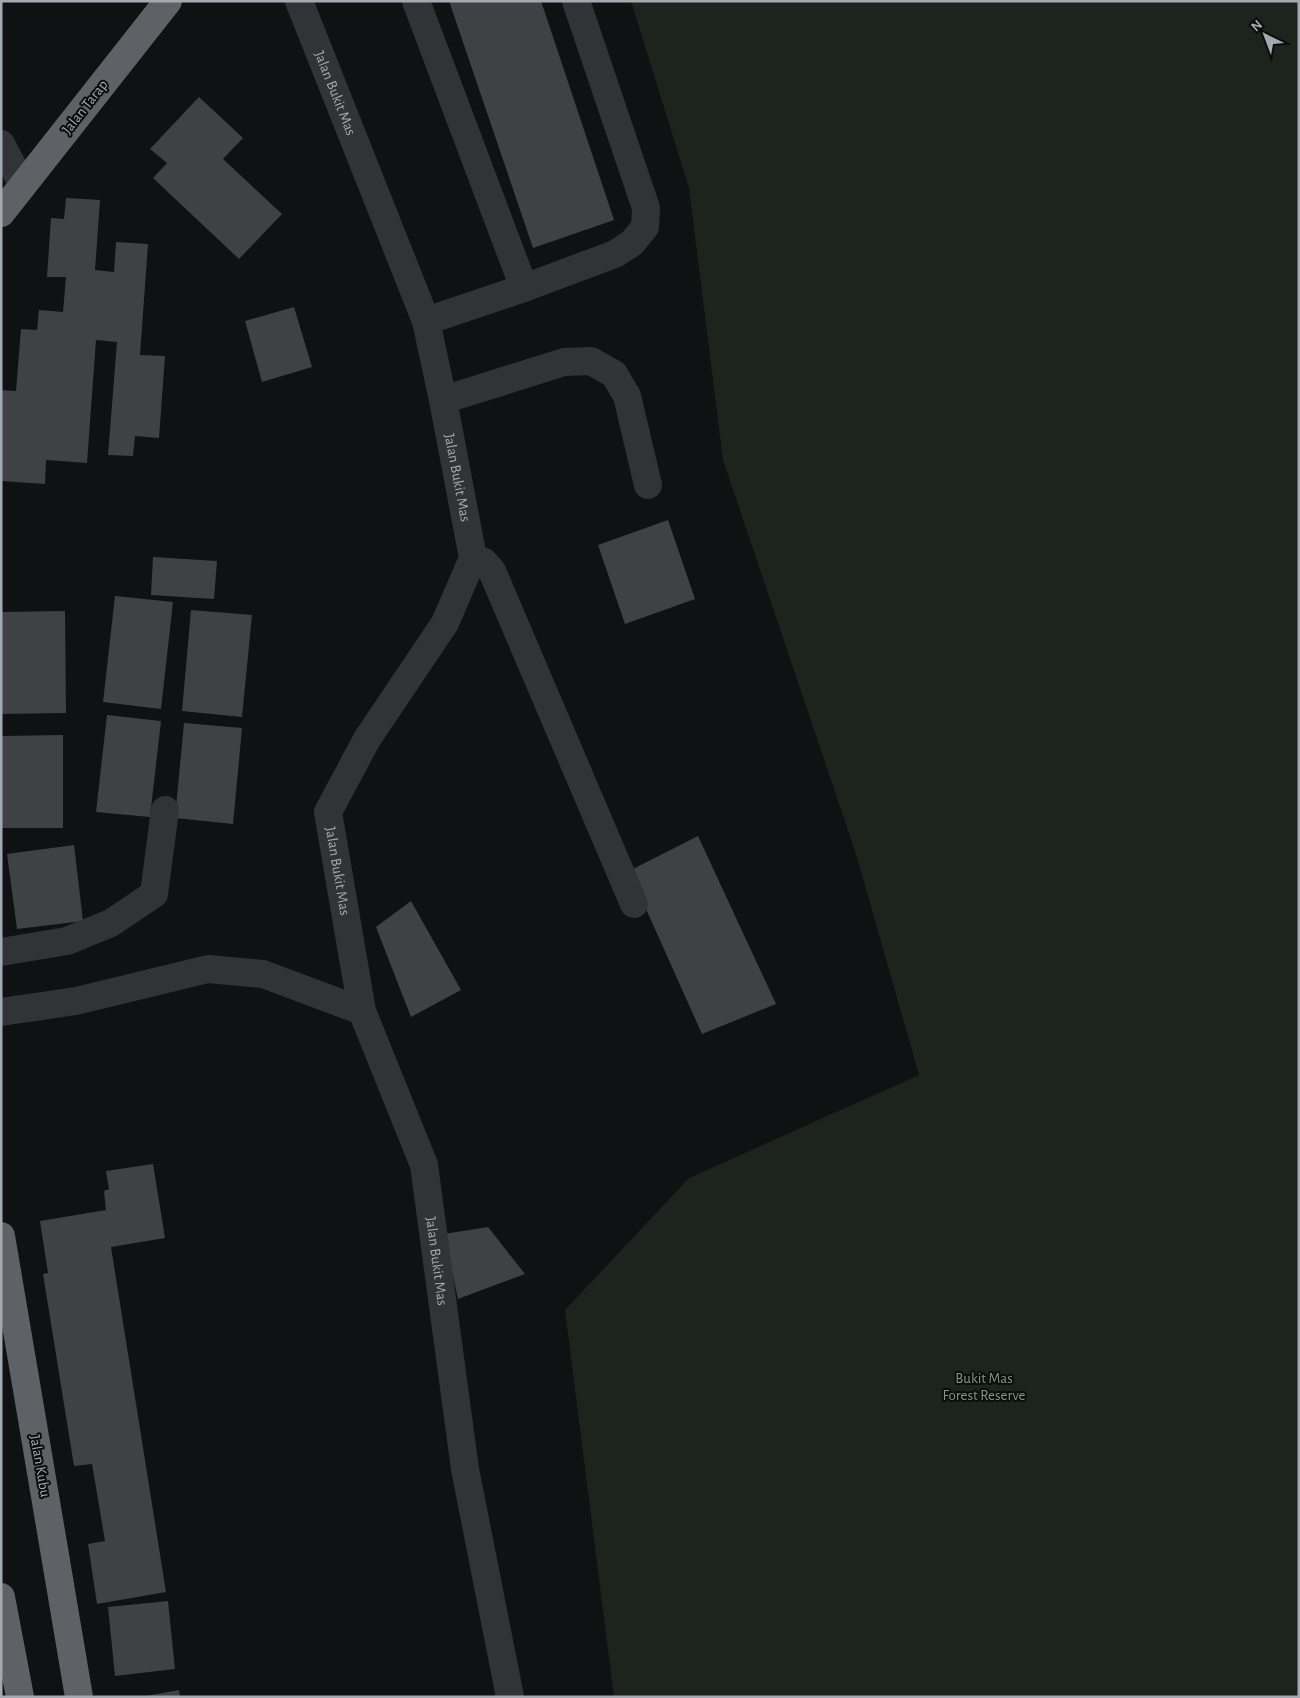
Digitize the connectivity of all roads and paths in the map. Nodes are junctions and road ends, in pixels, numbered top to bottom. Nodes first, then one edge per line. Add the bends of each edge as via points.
1 (168, 1) edge
2 (299, 1) edge
3 (416, 1) edge
4 (576, 1) edge
5 (1, 144) edge
6 (23, 185) junction
7 (1, 213) edge
8 (524, 288) junction
9 (426, 321) junction
10 (443, 400) junction
11 (648, 485) dead end
12 (473, 558) junction
13 (165, 810) dead end
14 (634, 904) dead end
15 (1, 952) edge
16 (362, 1011) junction
17 (1, 1012) edge
18 (1, 1236) edge
19 (1, 1597) edge
20 (20, 1697) edge
21 (79, 1697) edge
22 (510, 1697) edge

1 - 6 highway, Jalan Tarap
2 - 9 street, Jalan Bukit Mas
3 - 8 street
4 - 8 street via 646,208 645,228 632,243 615,254
5 - 6 street
6 - 7 highway, Jalan Tarap
8 - 9 street
9 - 10 street, Jalan Bukit Mas
10 - 11 street via 564,362 591,361 614,374 627,396
10 - 12 street, Jalan Bukit Mas
12 - 14 street via 484,562 492,571
12 - 16 street, Jalan Bukit Mas via 445,623 367,739 328,812
13 - 15 street via 154,894 111,923 67,941
16 - 17 street via 263,974 208,969 76,1001
16 - 22 street, Jalan Bukit Mas via 424,1166 465,1468
18 - 21 highway, Jalan Kubu
19 - 20 highway

